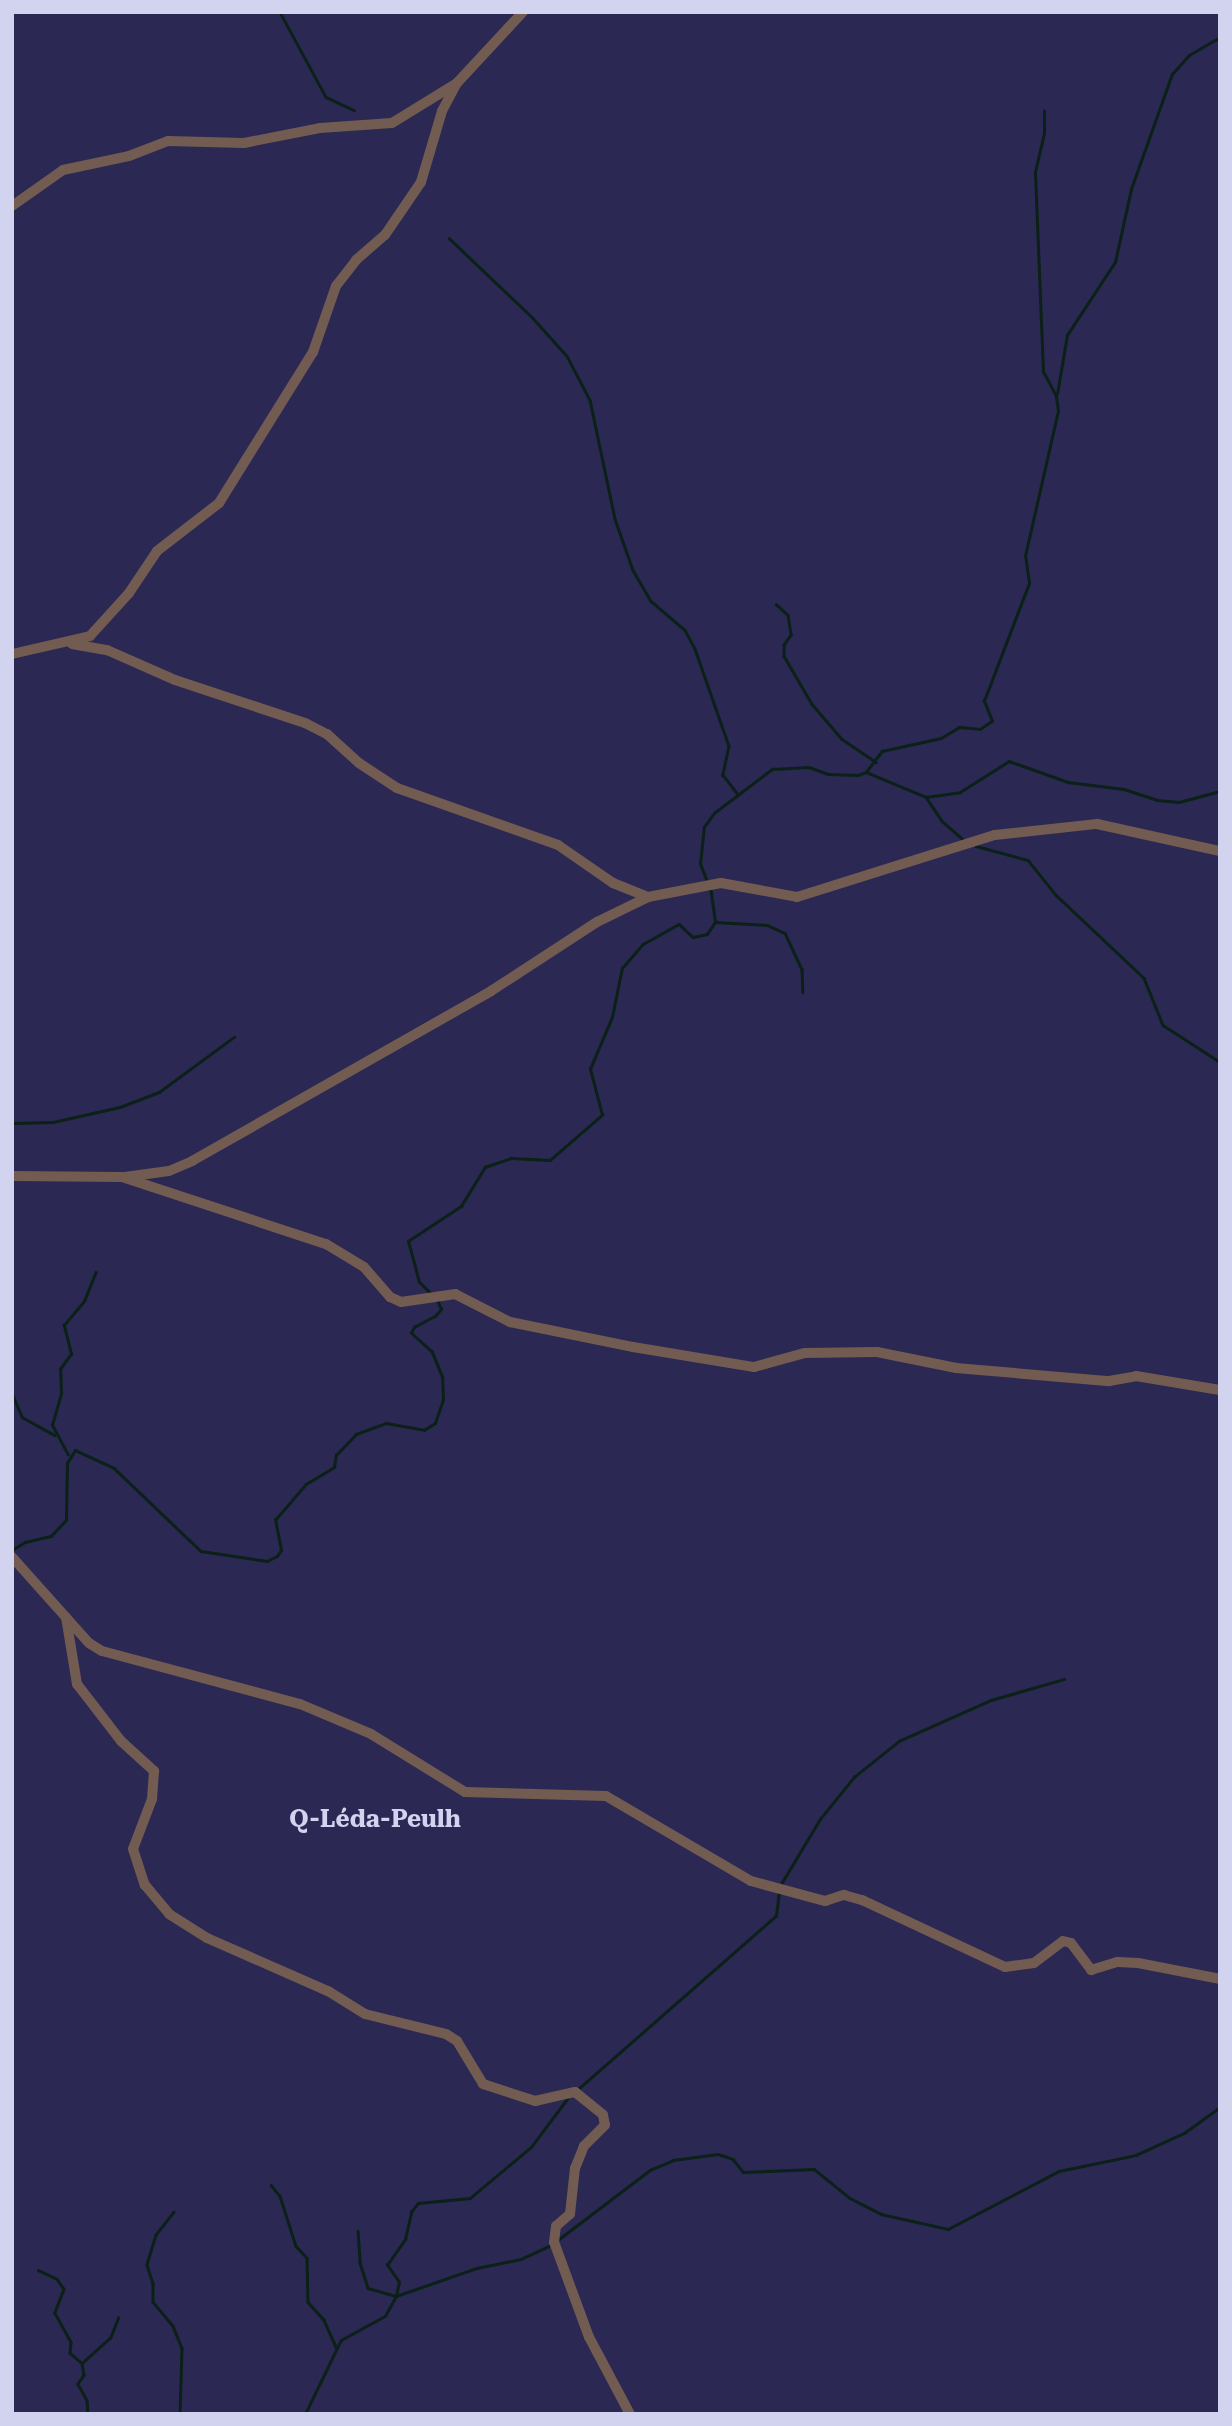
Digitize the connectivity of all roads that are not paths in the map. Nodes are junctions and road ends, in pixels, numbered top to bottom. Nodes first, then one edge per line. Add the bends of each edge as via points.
1 (523, 12) edge
2 (457, 83) junction
3 (12, 206) edge
4 (72, 644) junction
5 (12, 654) edge
6 (1220, 851) edge
7 (648, 897) junction
8 (12, 1177) edge
9 (122, 1177) junction
10 (1220, 1390) edge
11 (12, 1557) edge
12 (66, 1617) junction
13 (1220, 1979) edge
14 (630, 2414) edge

1 - 2 street
2 - 3 street via 392,123 320,128 244,142 168,141 129,156 62,170
2 - 4 street via 442,111 421,182 385,235 356,260 336,286 313,352 219,503 157,551 99,629
4 - 5 street
4 - 7 street via 107,650 175,680 305,723 327,734 397,788 558,845 613,883
6 - 7 street via 1097,824 995,835 797,897 721,883
7 - 9 street via 597,922 491,991 192,1161 169,1171
8 - 9 street
9 - 10 street via 326,1244 364,1266 390,1297 401,1302 455,1294 520,1325 754,1367 805,1353 877,1352 956,1368 1109,1381 1136,1376
11 - 12 street
12 - 13 street via 102,1651 300,1704 371,1734 465,1792 606,1796 751,1881 825,1901 844,1895 862,1900 933,1937 1005,1966 1034,1963 1063,1941 1071,1943 1091,1970 1118,1962 1138,1963
12 - 14 street via 77,1684 121,1741 154,1771 152,1799 133,1849 145,1885 169,1914 207,1938 328,1991 365,2014 446,2034 457,2041 483,2084 535,2101 575,2092 603,2115 605,2124 584,2146 575,2168 570,2214 556,2226 554,2242 589,2337

